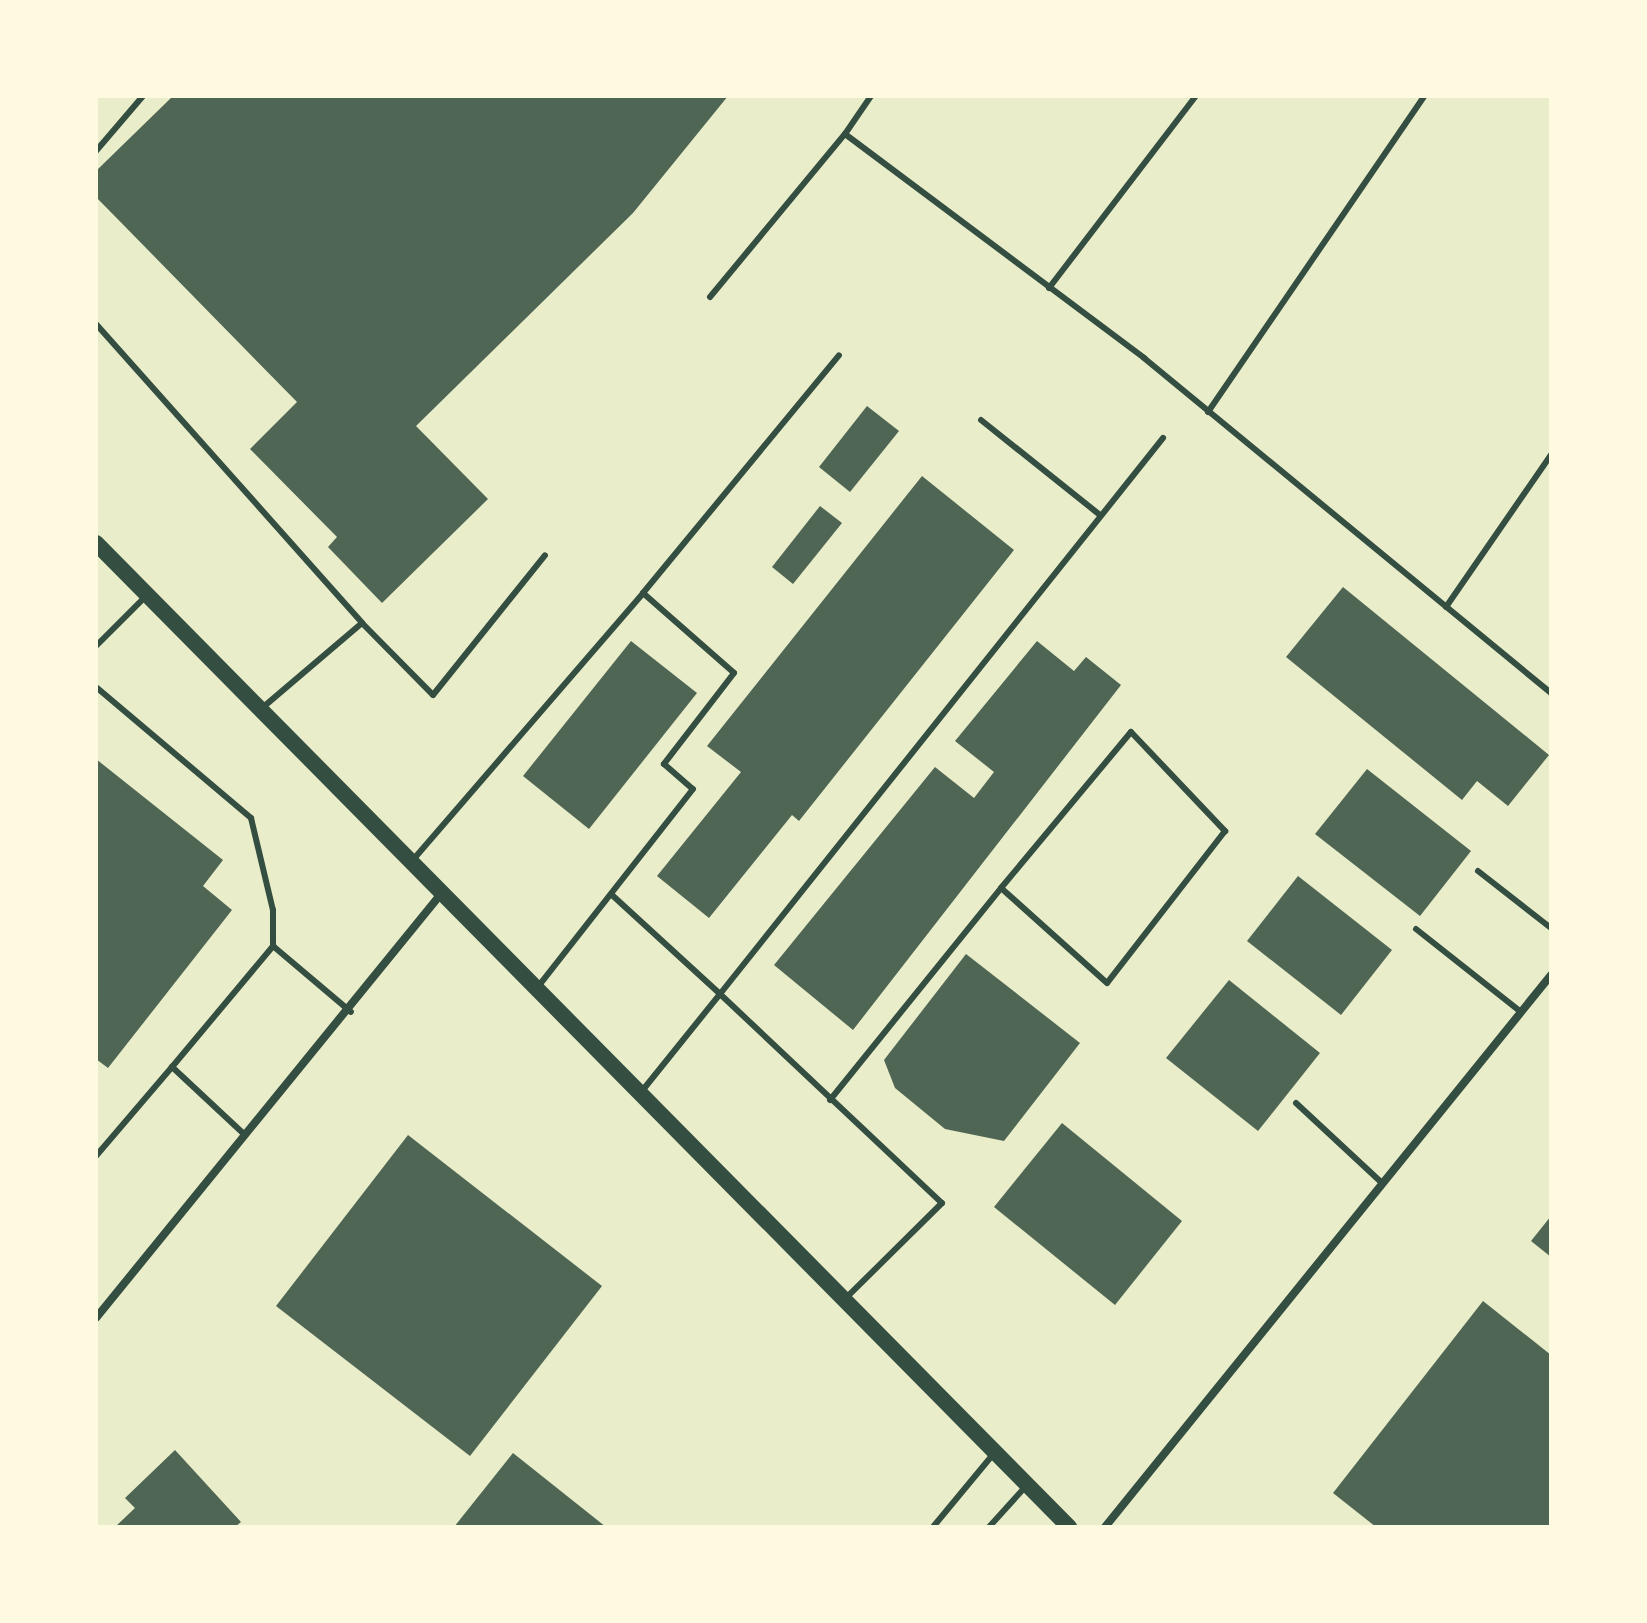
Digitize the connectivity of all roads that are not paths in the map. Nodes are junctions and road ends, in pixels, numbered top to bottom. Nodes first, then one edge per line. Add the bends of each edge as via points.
1 (143, 96) edge
2 (871, 96) edge
3 (1196, 96) edge
4 (1424, 96) edge
5 (845, 134) junction
6 (96, 151) edge
7 (1049, 288) junction
8 (710, 297) dead end
9 (96, 324) edge
10 (839, 355) dead end
11 (1208, 412) junction
12 (981, 420) dead end
13 (1163, 438) dead end
14 (1551, 455) edge
15 (1100, 515) junction
16 (96, 543) edge
17 (545, 555) dead end
18 (643, 593) junction
19 (147, 595) junction
20 (1446, 607) junction
21 (362, 623) junction
22 (96, 646) edge
23 (96, 687) edge
24 (1551, 693) edge
25 (259, 710) junction
26 (410, 864) junction
27 (1478, 871) dead end
28 (1001, 888) junction
29 (440, 895) junction
30 (612, 895) junction
31 (1551, 928) edge
32 (1416, 929) dead end
33 (273, 946) junction
34 (1551, 975) edge
35 (535, 990) junction
36 (720, 994) junction
37 (349, 1010) junction
38 (1521, 1012) junction
39 (172, 1067) junction
40 (640, 1094) junction
41 (830, 1100) junction
42 (1296, 1103) dead end
43 (245, 1135) junction
44 (96, 1156) edge
45 (1381, 1182) junction
46 (844, 1301) junction
47 (99, 1307) edge
48 (96, 1318) edge
49 (995, 1452) junction
50 (1027, 1485) junction
51 (933, 1527) edge
52 (989, 1527) edge
53 (1069, 1527) edge
54 (1105, 1527) edge

1 - 6 lane
2 - 5 lane
3 - 7 lane
4 - 11 lane
5 - 7 lane
5 - 8 lane
7 - 11 lane
9 - 21 lane
10 - 18 lane
11 - 20 lane
12 - 15 lane
13 - 15 lane
14 - 20 lane
15 - 36 lane
16 - 19 main road
17 - 21 lane via 433,695
18 - 26 lane
18 - 30 lane via 734,673 664,764 693,789
19 - 22 lane
19 - 25 main road
20 - 24 lane
21 - 25 lane
23 - 33 lane via 251,818 273,910
25 - 26 main road
26 - 29 main road
27 - 31 lane
28 - 28 lane via 1131,732 1225,831 1107,983
28 - 41 lane
29 - 35 main road
29 - 37 street
30 - 35 lane
30 - 36 lane
32 - 38 lane
33 - 37 lane
33 - 39 lane
34 - 38 street
35 - 40 main road
36 - 40 lane
36 - 41 lane
37 - 43 street
38 - 45 street
39 - 43 lane
39 - 44 lane
40 - 46 main road
41 - 46 lane via 942,1203
42 - 45 lane
43 - 47 street
45 - 54 street
46 - 49 main road
47 - 48 street
49 - 50 main road
49 - 51 lane
50 - 52 lane
50 - 53 main road

